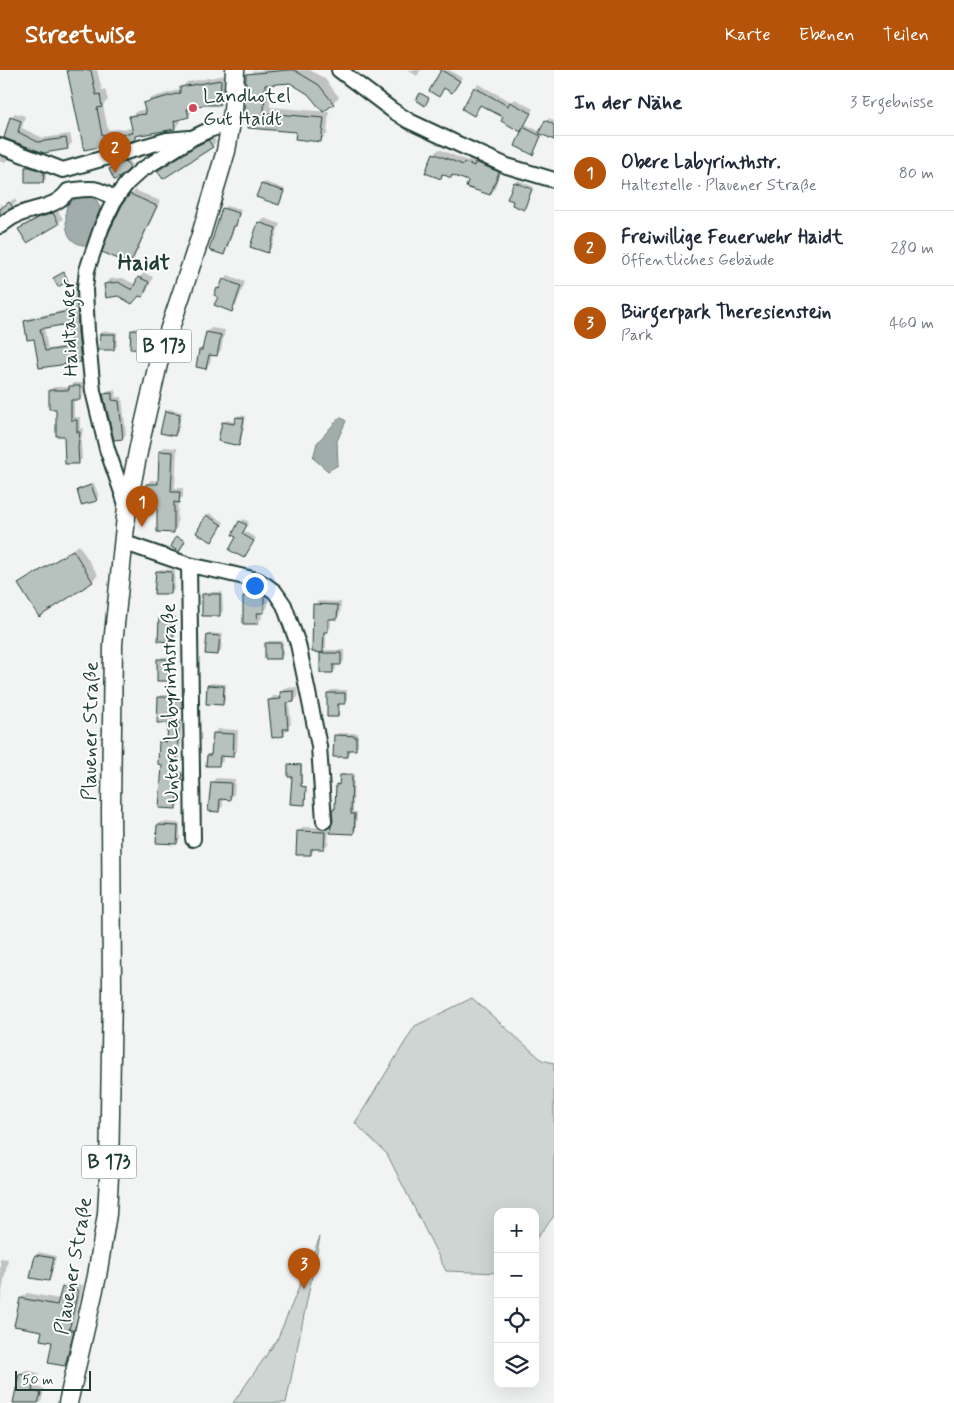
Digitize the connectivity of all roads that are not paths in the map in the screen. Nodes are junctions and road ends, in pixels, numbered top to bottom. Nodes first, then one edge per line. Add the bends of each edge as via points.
1 (235, 70) edge
2 (339, 70) edge
3 (231, 123) junction
4 (192, 138) junction
5 (0, 146) edge
6 (63, 170) junction
7 (554, 180) edge
8 (68, 191) junction
9 (115, 199) junction
10 (0, 226) edge
11 (127, 507) junction
12 (123, 543) junction
13 (189, 566) junction
14 (324, 821) dead end
15 (193, 839) dead end
16 (68, 1403) edge

1 - 3 main road, Plauener Straße / B 173
2 - 7 street via 409,121 507,166
3 - 4 street, Haidtanger
3 - 11 main road, Plauener Straße / B 173 via 200,238 158,364
4 - 6 street via 167,140
4 - 9 street, Haidtanger via 140,171
5 - 6 street
6 - 8 street
8 - 9 street via 101,190
8 - 10 street via 54,204 13,217
9 - 11 street, Haidtanger via 91,258 85,289 93,391 107,449
11 - 12 main road, Plauener Straße / B 173
12 - 13 street
12 - 16 main road, Plauener Straße / B 173 via 113,644 108,1204 97,1276
13 - 14 street via 257,580 275,592 284,605 298,644 319,746
13 - 15 street, Untere Labyrinthstraße

